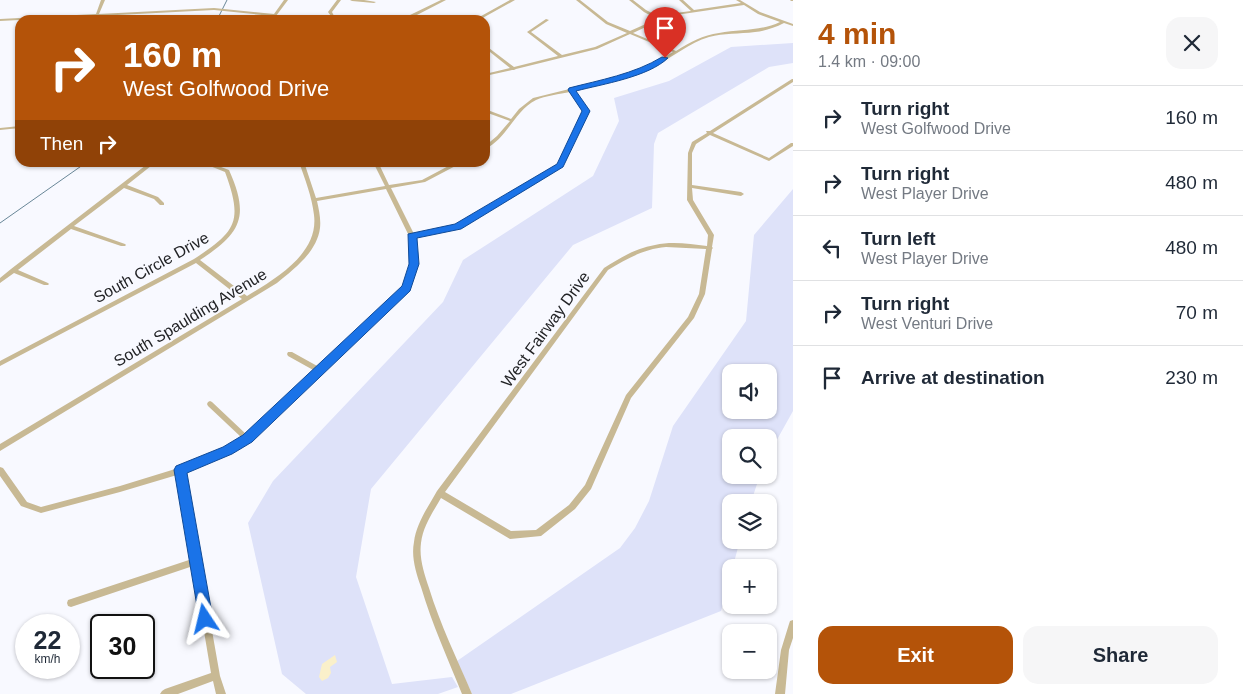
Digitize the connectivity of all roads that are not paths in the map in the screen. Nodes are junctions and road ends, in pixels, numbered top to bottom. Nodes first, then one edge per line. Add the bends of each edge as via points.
1 (103, 0) edge
2 (286, 0) edge
3 (338, 0) edge
4 (352, 0) edge
5 (444, 0) edge
6 (513, 0) edge
7 (578, 0) edge
8 (630, 0) edge
9 (681, 0) edge
10 (738, 0) edge
11 (374, 2) dead end
12 (744, 4) junction
13 (693, 11) junction
14 (97, 15) joint
15 (275, 15) joint
16 (332, 15) edge
17 (413, 15) edge
18 (485, 15) edge
19 (659, 18) junction
20 (15, 19) edge
21 (0, 20) edge
22 (547, 20) dead end
23 (783, 22) junction
24 (793, 25) edge
25 (631, 33) junction
26 (490, 50) edge
27 (676, 52) junction
28 (562, 57) junction
29 (514, 69) junction
30 (490, 74) edge
31 (793, 80) edge
32 (572, 90) junction
33 (490, 112) edge
34 (511, 120) junction
35 (15, 128) edge
36 (0, 129) edge
37 (708, 132) junction
38 (490, 144) edge
39 (793, 144) edge
40 (148, 167) edge
41 (216, 167) edge
42 (303, 167) edge
43 (377, 167) edge
44 (451, 167) edge
45 (124, 186) junction
46 (691, 186) junction
47 (387, 189) junction
48 (741, 194) dead end
49 (314, 200) junction
50 (162, 204) dead end
51 (71, 227) junction
52 (412, 236) junction
53 (122, 245) dead end
54 (710, 248) junction
55 (196, 260) junction
56 (13, 270) junction
57 (0, 281) edge
58 (46, 284) dead end
59 (246, 299) junction
60 (290, 354) dead end
61 (0, 364) edge
62 (318, 370) junction
63 (210, 404) dead end
64 (247, 439) junction
65 (0, 448) edge
66 (0, 470) edge
67 (180, 470) junction
68 (440, 493) junction
69 (195, 562) junction
70 (71, 603) dead end
71 (793, 624) edge
72 (216, 676) junction
73 (165, 694) edge
74 (221, 694) edge
75 (467, 694) edge
76 (780, 694) edge

1 - 14 street
2 - 15 street
3 - 16 street via 330,12
4 - 11 street
5 - 17 street
6 - 18 street
7 - 25 street via 607,23
8 - 19 street
9 - 13 street
10 - 12 street
12 - 13 street
12 - 23 street
13 - 19 street
14 - 15 street via 214,9
19 - 25 street
20 - 21 street
22 - 28 street via 529,32
23 - 24 street
23 - 27 street via 759,32 708,37
25 - 27 street
25 - 28 street via 596,48
26 - 29 street
27 - 32 street via 653,66
28 - 29 street
29 - 30 street
31 - 37 street
32 - 34 street via 535,99 524,105
32 - 52 street via 586,111 560,165 458,226
33 - 34 street
34 - 38 street via 503,134
35 - 36 street
37 - 39 street via 769,160
37 - 46 street via 694,143 690,153
40 - 45 street
41 - 55 street, South Circle Drive via 227,171 238,216 233,230 222,243
42 - 49 street, South Spaulding Avenue
43 - 47 street
44 - 47 street via 423,181
45 - 50 street via 156,198
45 - 51 street
46 - 48 street
46 - 54 street via 690,200 711,235
47 - 49 street
47 - 52 street
49 - 59 street, South Spaulding Avenue via 318,224 314,241 299,263
51 - 53 street
51 - 56 street
52 - 62 street via 414,264 407,288
54 - 68 street, West Fairway Drive via 669,243 651,246 606,268
54 - 68 street via 702,294 691,318 628,398 588,487 572,507 538,533 510,535
55 - 59 street
55 - 61 street, South Circle Drive
56 - 57 street
56 - 58 street
59 - 65 street, South Spaulding Avenue
60 - 62 street
62 - 64 street
63 - 64 street
64 - 67 street via 228,451
66 - 67 street via 24,504 41,510
67 - 69 street
68 - 75 street, West Fairway Drive via 428,513 417,545 421,578
69 - 70 street
69 - 72 street
71 - 76 street
72 - 73 street
72 - 74 street

